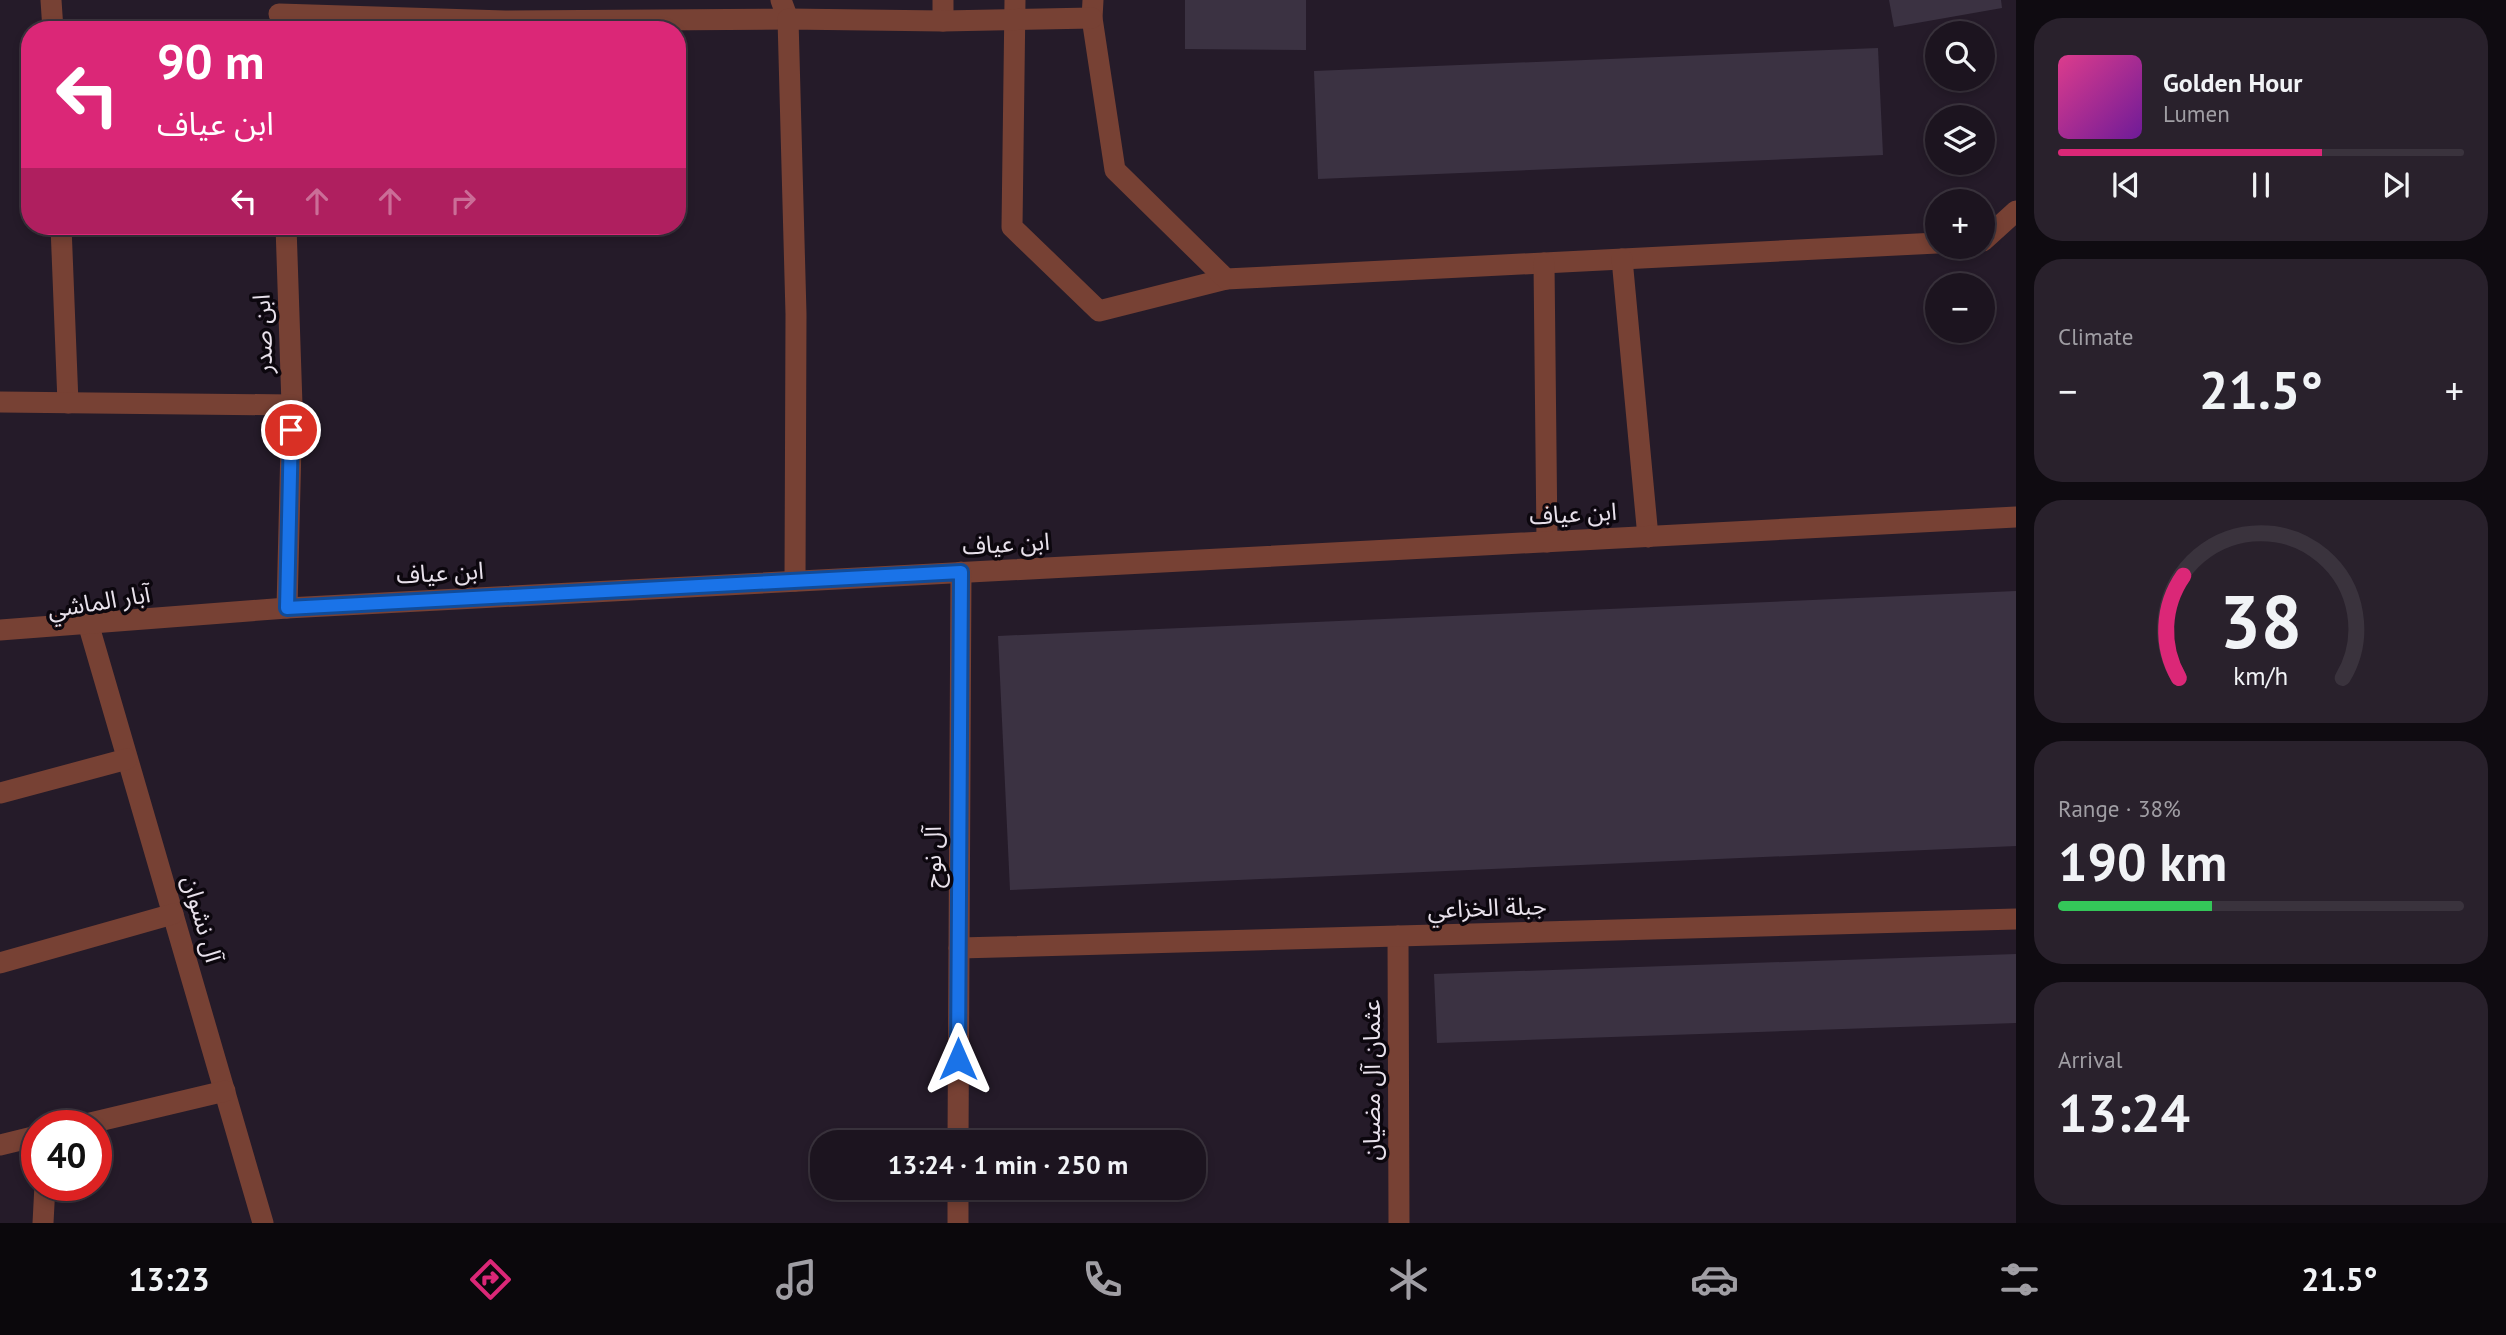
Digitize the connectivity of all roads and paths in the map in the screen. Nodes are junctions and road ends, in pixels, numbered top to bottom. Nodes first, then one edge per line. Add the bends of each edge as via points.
1 (51, 0) edge
2 (784, 9) edge
3 (1093, 9) edge
4 (943, 10) edge
5 (1014, 10) edge
6 (504, 11) edge
7 (278, 14) edge
8 (52, 21) edge
9 (2016, 211) edge
10 (1995, 230) edge
11 (61, 235) edge
12 (286, 235) edge
13 (1925, 244) edge
14 (1622, 259) junction
15 (1544, 263) junction
16 (1226, 279) junction
17 (0, 402) edge
18 (68, 403) junction
19 (292, 405) junction
20 (2016, 517) edge
21 (1648, 537) junction
22 (1547, 542) junction
23 (961, 572) junction
24 (795, 581) junction
25 (287, 608) junction
26 (206, 612) junction
27 (0, 630) edge
28 (90, 630) junction
29 (0, 643) edge
30 (127, 759) junction
31 (0, 793) edge
32 (173, 914) junction
33 (2016, 919) edge
34 (1398, 936) junction
35 (959, 948) junction
36 (0, 963) edge
37 (225, 1091) junction
38 (112, 1118) edge
39 (958, 1130) edge
40 (21, 1139) edge
41 (0, 1144) edge
42 (958, 1200) edge
43 (44, 1201) edge
44 (43, 1223) edge
45 (263, 1223) edge
46 (958, 1223) edge
47 (1399, 1223) edge

1 - 8 street
2 - 4 street
2 - 6 street
2 - 24 street via 796,314
3 - 5 street
3 - 16 street via 1115,170
4 - 5 street
5 - 16 street via 1012,227 1099,310
6 - 7 street
9 - 10 street
11 - 18 street
12 - 19 street, ابن صدر
13 - 14 street
14 - 15 street
14 - 21 street
15 - 16 street
15 - 22 street
17 - 18 street
18 - 19 street
19 - 25 street, ابن صدر
20 - 21 street, ابن عياف
21 - 22 street, ابن عياف
22 - 23 street, ابن عياف
23 - 24 street, ابن عياف
23 - 35 street, آل نوح
24 - 25 street, ابن عياف
25 - 26 street, ابن عياف
26 - 27 street, ابن عياف
26 - 28 street, آبار الماشي
28 - 29 street, آبار الماشي
28 - 30 street, آل نشوان
30 - 31 street
30 - 32 street, آل نشوان
32 - 36 street
32 - 37 street, آل نشوان
33 - 34 street, جبلة الخزاعي
34 - 35 street, جبلة الخزاعي
34 - 47 street, عثمان آل مضيان
35 - 39 street, آل نوح
37 - 38 street
37 - 45 street, آل نشوان
40 - 41 street
42 - 46 street
43 - 44 street

